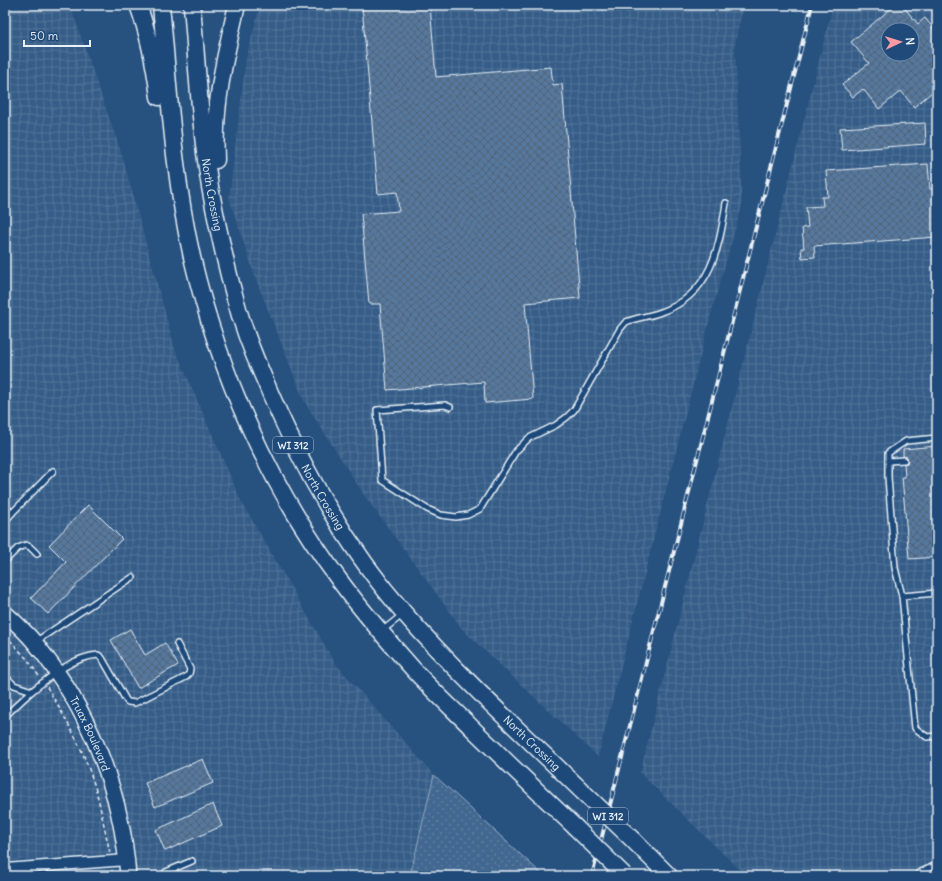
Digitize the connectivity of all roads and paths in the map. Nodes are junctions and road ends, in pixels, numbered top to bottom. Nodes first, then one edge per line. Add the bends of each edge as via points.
1 (138, 5) edge
2 (161, 5) edge
3 (192, 5) edge
4 (237, 5) edge
5 (181, 199) junction
6 (726, 203) dead end
7 (221, 243) junction
8 (450, 407) dead end
9 (937, 438) edge
10 (904, 460) dead end
11 (888, 462) junction
12 (53, 471) dead end
13 (5, 506) edge
14 (12, 513) junction
15 (5, 520) edge
16 (38, 554) dead end
17 (5, 561) edge
18 (133, 577) dead end
19 (937, 593) edge
20 (902, 596) junction
21 (5, 613) edge
22 (404, 613) junction
23 (381, 632) junction
24 (5, 635) edge
25 (34, 643) junction
26 (177, 644) dead end
27 (56, 672) junction
28 (5, 676) edge
29 (43, 682) junction
30 (32, 691) junction
31 (5, 716) edge
32 (937, 736) edge
33 (127, 860) junction
34 (112, 861) junction
35 (192, 861) dead end
36 (937, 867) edge
37 (5, 868) edge
38 (625, 875) edge
39 (112, 876) edge
40 (128, 876) edge
41 (162, 876) edge
42 (669, 876) edge
43 (919, 876) edge

1 - 5 main road via 156,71 168,166
2 - 5 main road
3 - 7 main road, North Crossing / WI 312 via 203,131
4 - 7 main road via 217,106 215,147 216,177 222,214
5 - 23 main road via 192,257 208,316 250,428 308,534 340,581
6 - 8 lane via 716,255 696,290 681,304 626,322 574,410 567,417 522,444 480,509 456,517 429,510 382,480 377,410 445,405
7 - 22 main road, North Crossing / WI 312 via 235,300 255,357 301,460 334,517
9 - 11 lane via 906,441 888,453
10 - 11 lane
11 - 20 lane via 895,568
12 - 14 lane
13 - 14 lane
14 - 15 lane
16 - 17 lane via 26,545 18,548
18 - 25 lane
19 - 20 lane
20 - 32 lane via 915,728 926,737
21 - 25 main road, Truax Boulevard
22 - 23 lane
22 - 42 main road, North Crossing / WI 312, bridge via 446,658
23 - 38 main road, bridge via 416,672
24 - 29 path
25 - 27 main road, Truax Boulevard
26 - 27 lane via 190,669 189,674 135,703 126,700 100,656 95,655 70,664
27 - 29 lane
27 - 33 main road, Truax Boulevard via 85,719 98,748 117,808
28 - 30 lane via 14,685
29 - 30 lane
29 - 34 path via 82,750 93,778
30 - 31 lane
33 - 34 street
33 - 40 main road, Truax Boulevard
34 - 37 street
34 - 39 path
35 - 41 lane
36 - 43 lane via 919,873

